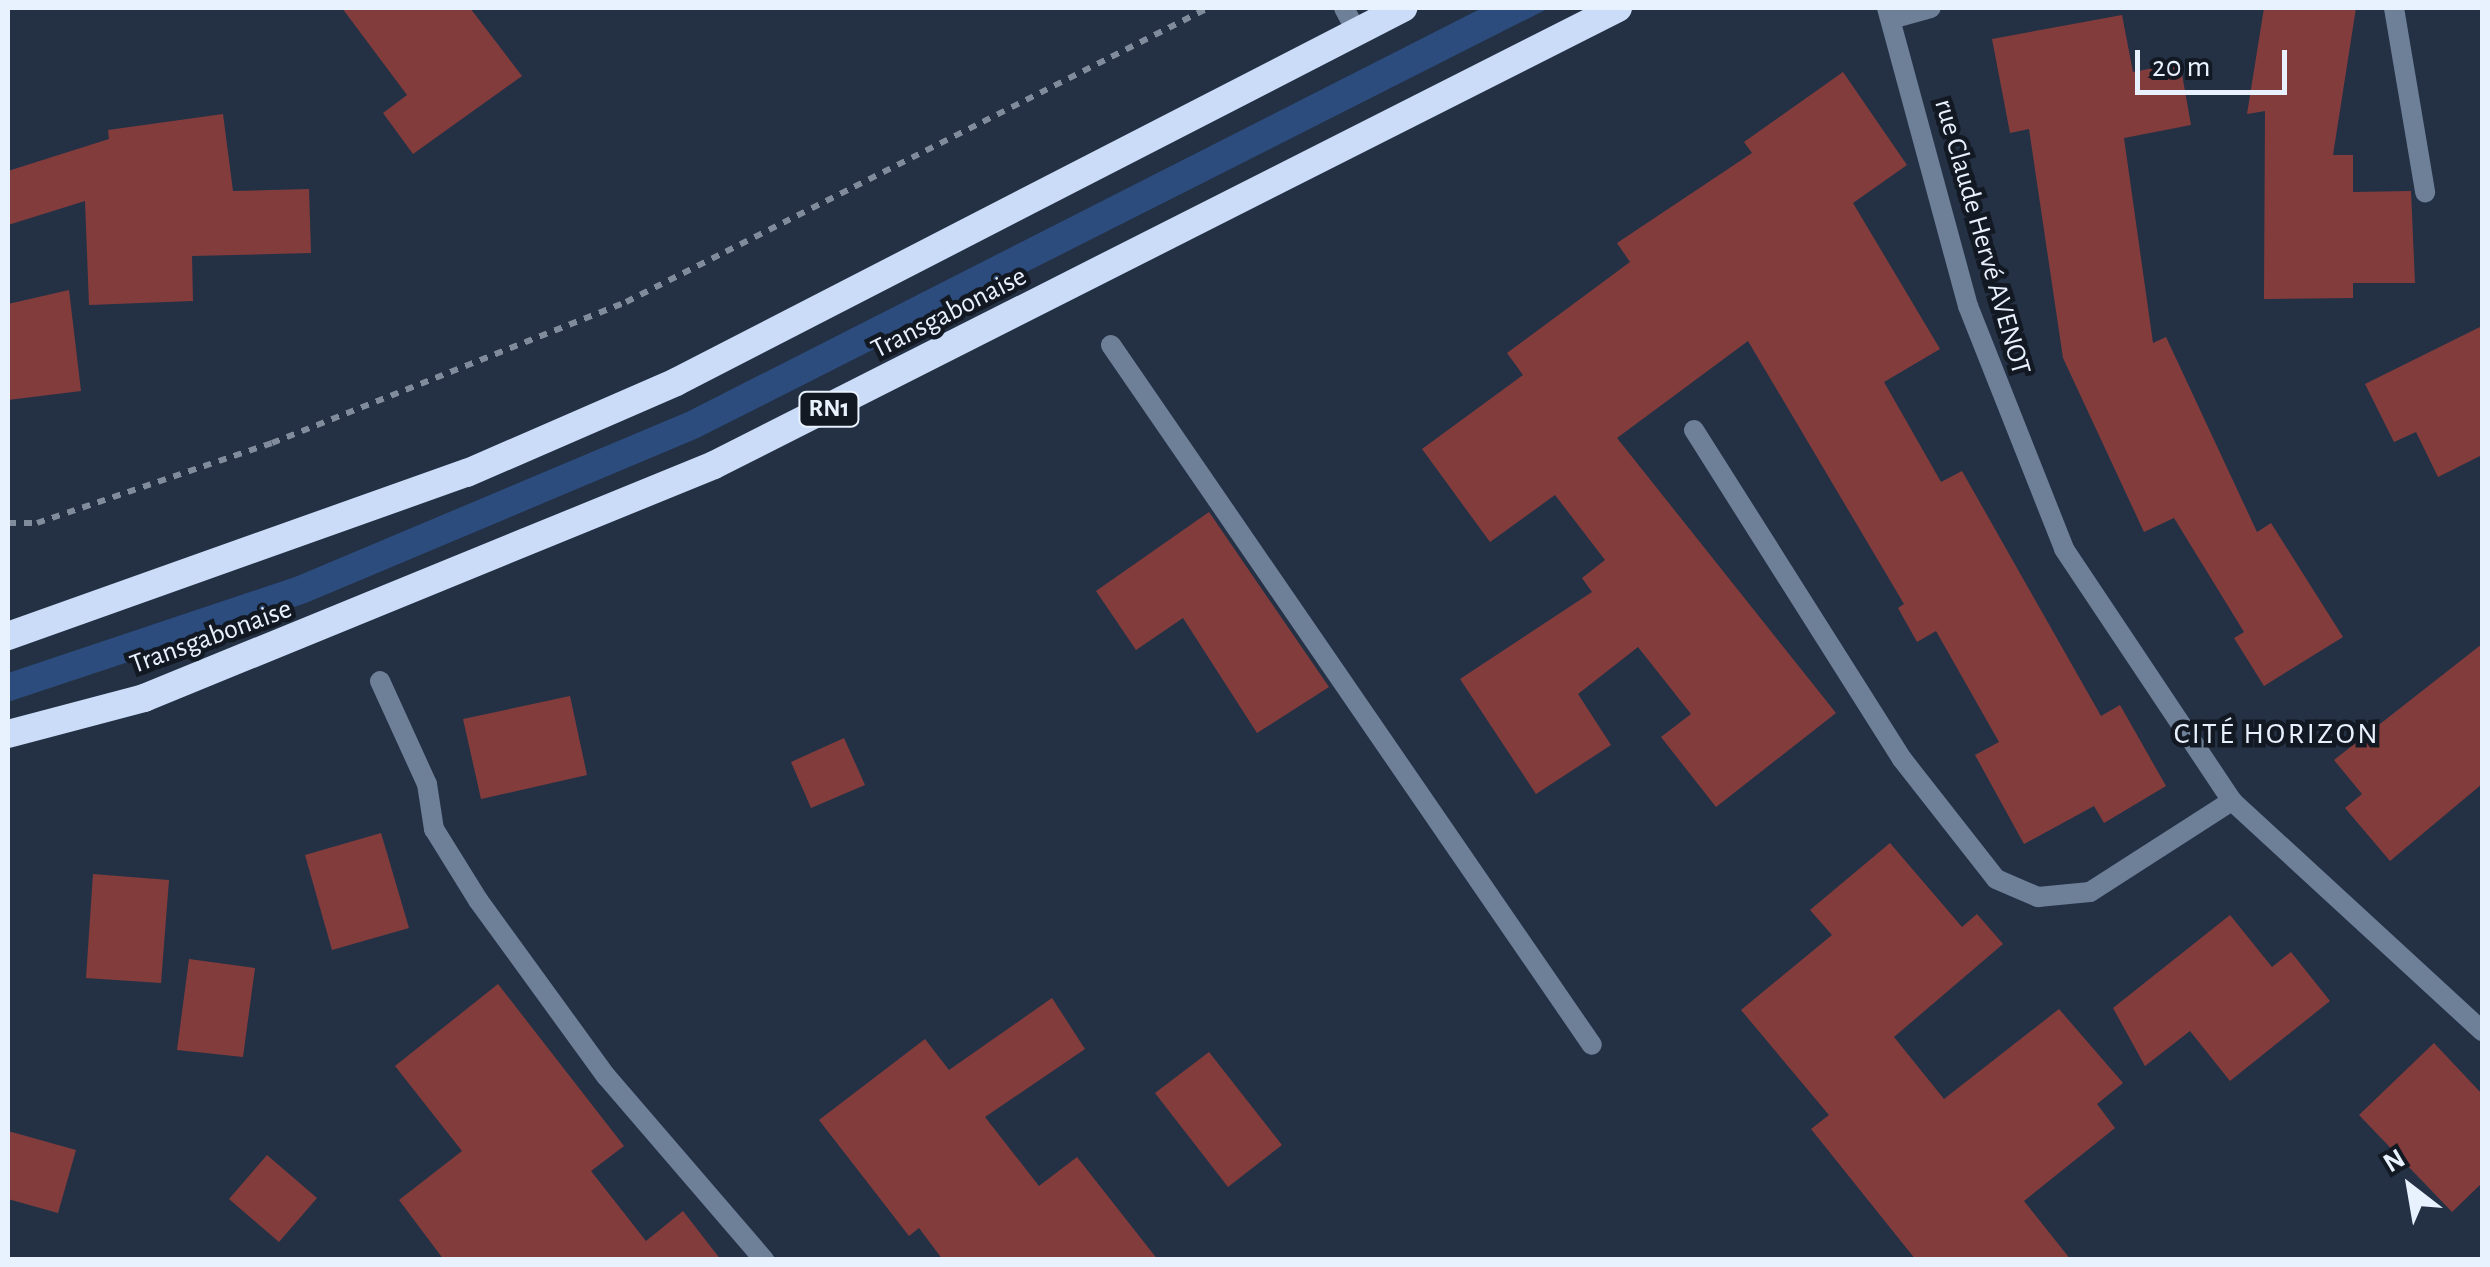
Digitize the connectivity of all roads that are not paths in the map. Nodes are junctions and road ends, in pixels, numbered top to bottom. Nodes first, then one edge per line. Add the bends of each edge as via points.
1 (1403, 8) edge
2 (1618, 8) edge
3 (1931, 8) edge
4 (2394, 8) edge
5 (1890, 13) edge
6 (1350, 19) edge
7 (2426, 192) dead end
8 (1110, 345) dead end
9 (1694, 430) dead end
10 (8, 636) edge
11 (380, 681) dead end
12 (8, 734) edge
13 (2232, 801) junction
14 (2482, 1031) edge
15 (1592, 1045) dead end
16 (764, 1260) edge

1 - 6 highway
2 - 12 highway, Transgabonaise / RN1 via 714,466 144,698
3 - 5 street
4 - 7 street
5 - 13 street, rue Claude Hervé AVENOT via 1968,306 2064,548
6 - 10 highway via 676,382 468,473
8 - 15 street
9 - 13 street via 1902,759 1996,879 2038,897 2090,892
11 - 16 street via 427,784 434,829 478,900 606,1076
13 - 14 street, rue Claude Hervé AVENOT

